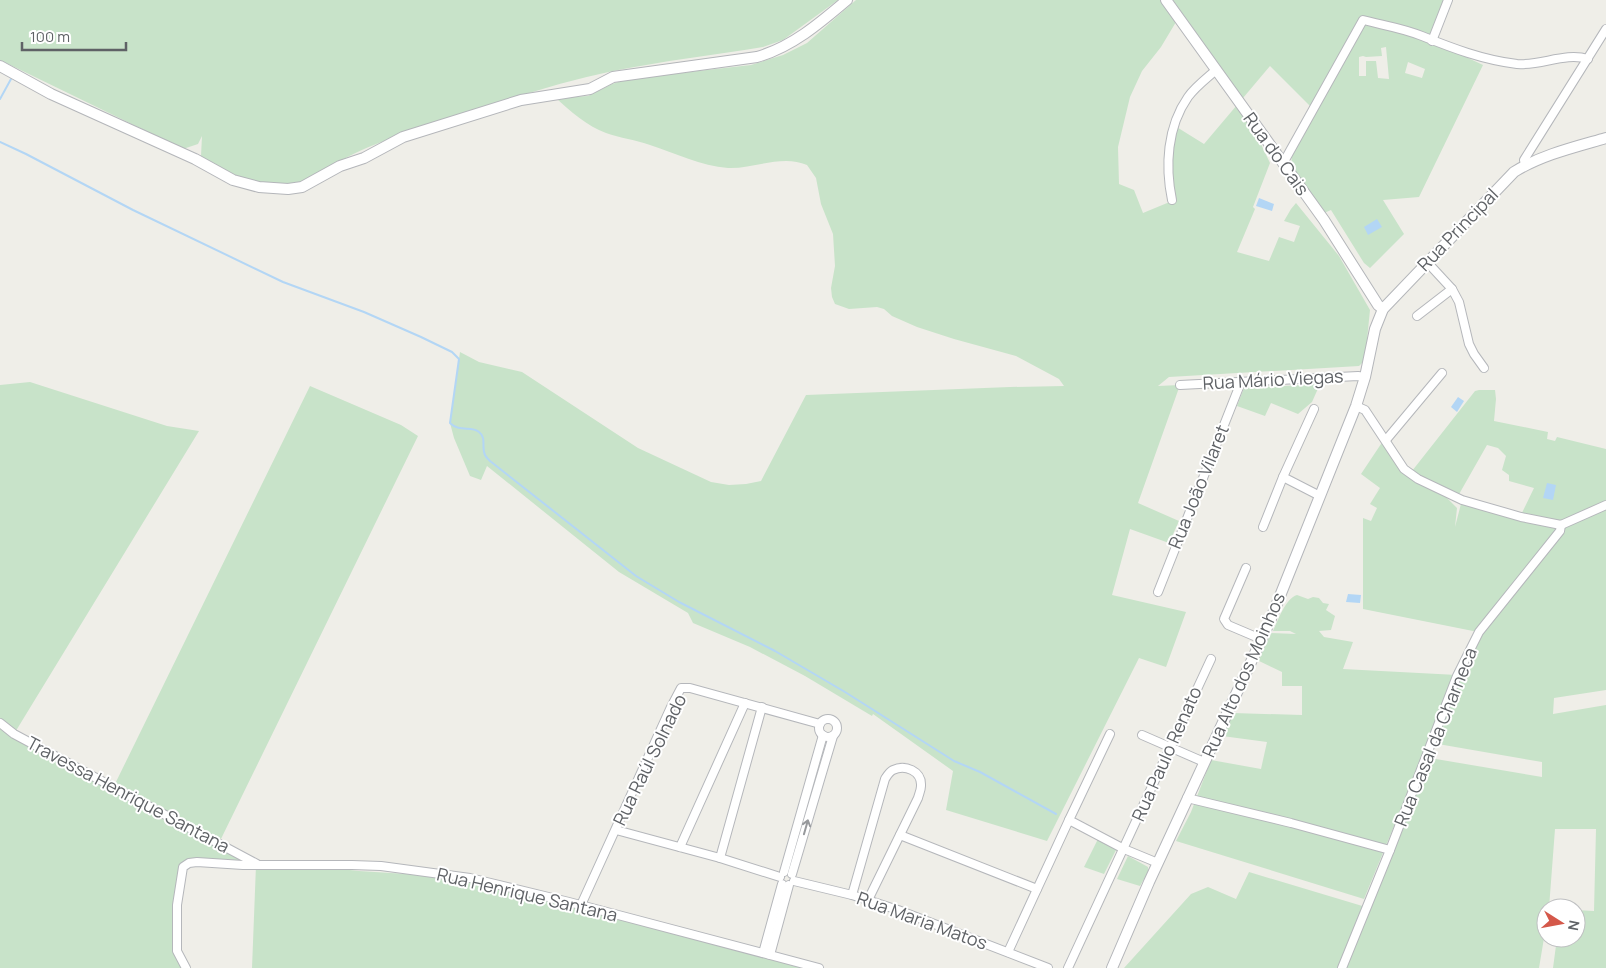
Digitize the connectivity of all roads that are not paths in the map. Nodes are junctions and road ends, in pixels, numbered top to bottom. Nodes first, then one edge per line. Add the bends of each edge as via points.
1 (847, 0) edge
2 (1166, 0) edge
3 (1448, 0) edge
4 (1606, 29) edge
5 (1432, 41) junction
6 (1595, 47) junction
7 (1606, 47) edge
8 (1588, 58) junction
9 (0, 66) edge
10 (1216, 70) junction
11 (1606, 138) edge
12 (1282, 162) junction
13 (1524, 165) junction
14 (1172, 200) dead end
15 (1426, 262) junction
16 (1452, 289) junction
17 (1383, 309) junction
18 (1417, 316) dead end
19 (1484, 368) dead end
20 (1442, 373) dead end
21 (1365, 377) junction
22 (1240, 382) junction
23 (1180, 385) dead end
24 (1356, 406) junction
25 (1314, 409) dead end
26 (1386, 440) junction
27 (1283, 477) junction
28 (1320, 496) junction
29 (1606, 505) edge
30 (1561, 525) junction
31 (1263, 528) dead end
32 (1246, 568) dead end
33 (1158, 592) dead end
34 (1261, 639) junction
35 (1210, 659) dead end
36 (745, 702) junction
37 (762, 707) junction
38 (0, 723) edge
39 (820, 724) junction
40 (1110, 734) dead end
41 (1142, 734) dead end
42 (823, 735) junction
43 (833, 736) junction
44 (1171, 747) junction
45 (1204, 762) junction
46 (1188, 798) junction
47 (1069, 820) junction
48 (616, 830) junction
49 (900, 835) junction
50 (680, 847) junction
51 (1124, 849) junction
52 (1390, 850) junction
53 (720, 858) junction
54 (1158, 863) junction
55 (259, 865) junction
56 (787, 879) junction
57 (1037, 889) junction
58 (852, 895) junction
59 (868, 900) junction
60 (581, 905) junction
61 (1008, 952) junction
62 (766, 954) junction
63 (186, 968) edge
64 (819, 968) edge
65 (1048, 968) edge
66 (1068, 968) edge
67 (1112, 968) edge
68 (1342, 968) edge

1 - 9 street via 793,42 772,53 613,77 590,89 521,100 403,137 295,189 259,187 232,180 195,159 51,94
2 - 10 street, Rua do Cais
3 - 5 street
4 - 6 street
5 - 8 street via 1518,64 1545,63 1573,56
5 - 12 street via 1362,20
6 - 7 street
6 - 8 street
8 - 13 street via 1524,160
10 - 12 street, Rua do Cais
10 - 14 street via 1189,95 1174,126 1168,170
11 - 13 street, Rua Principal
12 - 17 street, Rua do Cais
13 - 15 street, Rua Principal
15 - 16 street
15 - 17 street, Rua Principal
16 - 18 street
16 - 19 street via 1459,302 1468,344
17 - 21 street, Rua Principal via 1375,329
20 - 26 street
21 - 22 street, Rua Mário Viegas
21 - 24 street, Rua Alto dos Moinhos
22 - 23 street, Rua Mário Viegas
22 - 33 street, Rua João Vilaret
24 - 26 street via 1365,410
24 - 28 street, Rua Alto dos Moinhos
25 - 27 street
26 - 30 street via 1404,469 1418,479 1462,500
27 - 28 street
27 - 31 street
28 - 34 street, Rua Alto dos Moinhos
29 - 30 street
30 - 52 street, Rua Casal da Charneca via 1560,531 1479,632 1457,676
32 - 34 street via 1224,619 1228,625
34 - 45 street, Rua Alto dos Moinhos
35 - 44 street, Rua Paulo Renato
36 - 37 street, Rua Raúl Solnado
36 - 48 street, Rua Raúl Solnado via 681,688
36 - 50 street
37 - 39 street, Rua Raúl Solnado
37 - 53 street
38 - 55 street, Travessa Henrique Santana via 14,734
39 - 42 street
39 - 43 street via 826,718 835,720 838,729
40 - 47 street
41 - 44 street
42 - 43 street
42 - 56 street
56 -> 43 street
44 - 45 street
44 - 51 street, Rua Paulo Renato
45 - 46 street, Rua Alto dos Moinhos
46 - 52 street
46 - 54 street, Rua Alto dos Moinhos
47 - 51 street
47 - 57 street
48 - 50 street, Rua Maria Matos
48 - 60 street, Rua Raúl Solnado
49 - 57 street
49 - 58 street via 922,785 915,771 907,768 891,771 885,779
49 - 59 street
50 - 53 street, Rua Maria Matos
51 - 54 street
51 - 66 street, Rua Paulo Renato
52 - 68 street, Rua Casal da Charneca
53 - 56 street, Rua Maria Matos
54 - 67 street, Rua Alto dos Moinhos
55 - 60 street, Rua Henrique Santana via 382,866 470,878
55 - 63 street, Rua Henrique Santana via 197,862 183,867 177,905 177,951
56 - 58 street, Rua Maria Matos
56 - 62 street
57 - 61 street
58 - 59 street, Rua Maria Matos
59 - 61 street, Rua Maria Matos
60 - 62 street, Rua Henrique Santana
61 - 65 street, Rua Maria Matos
62 - 64 street, Rua Henrique Santana

